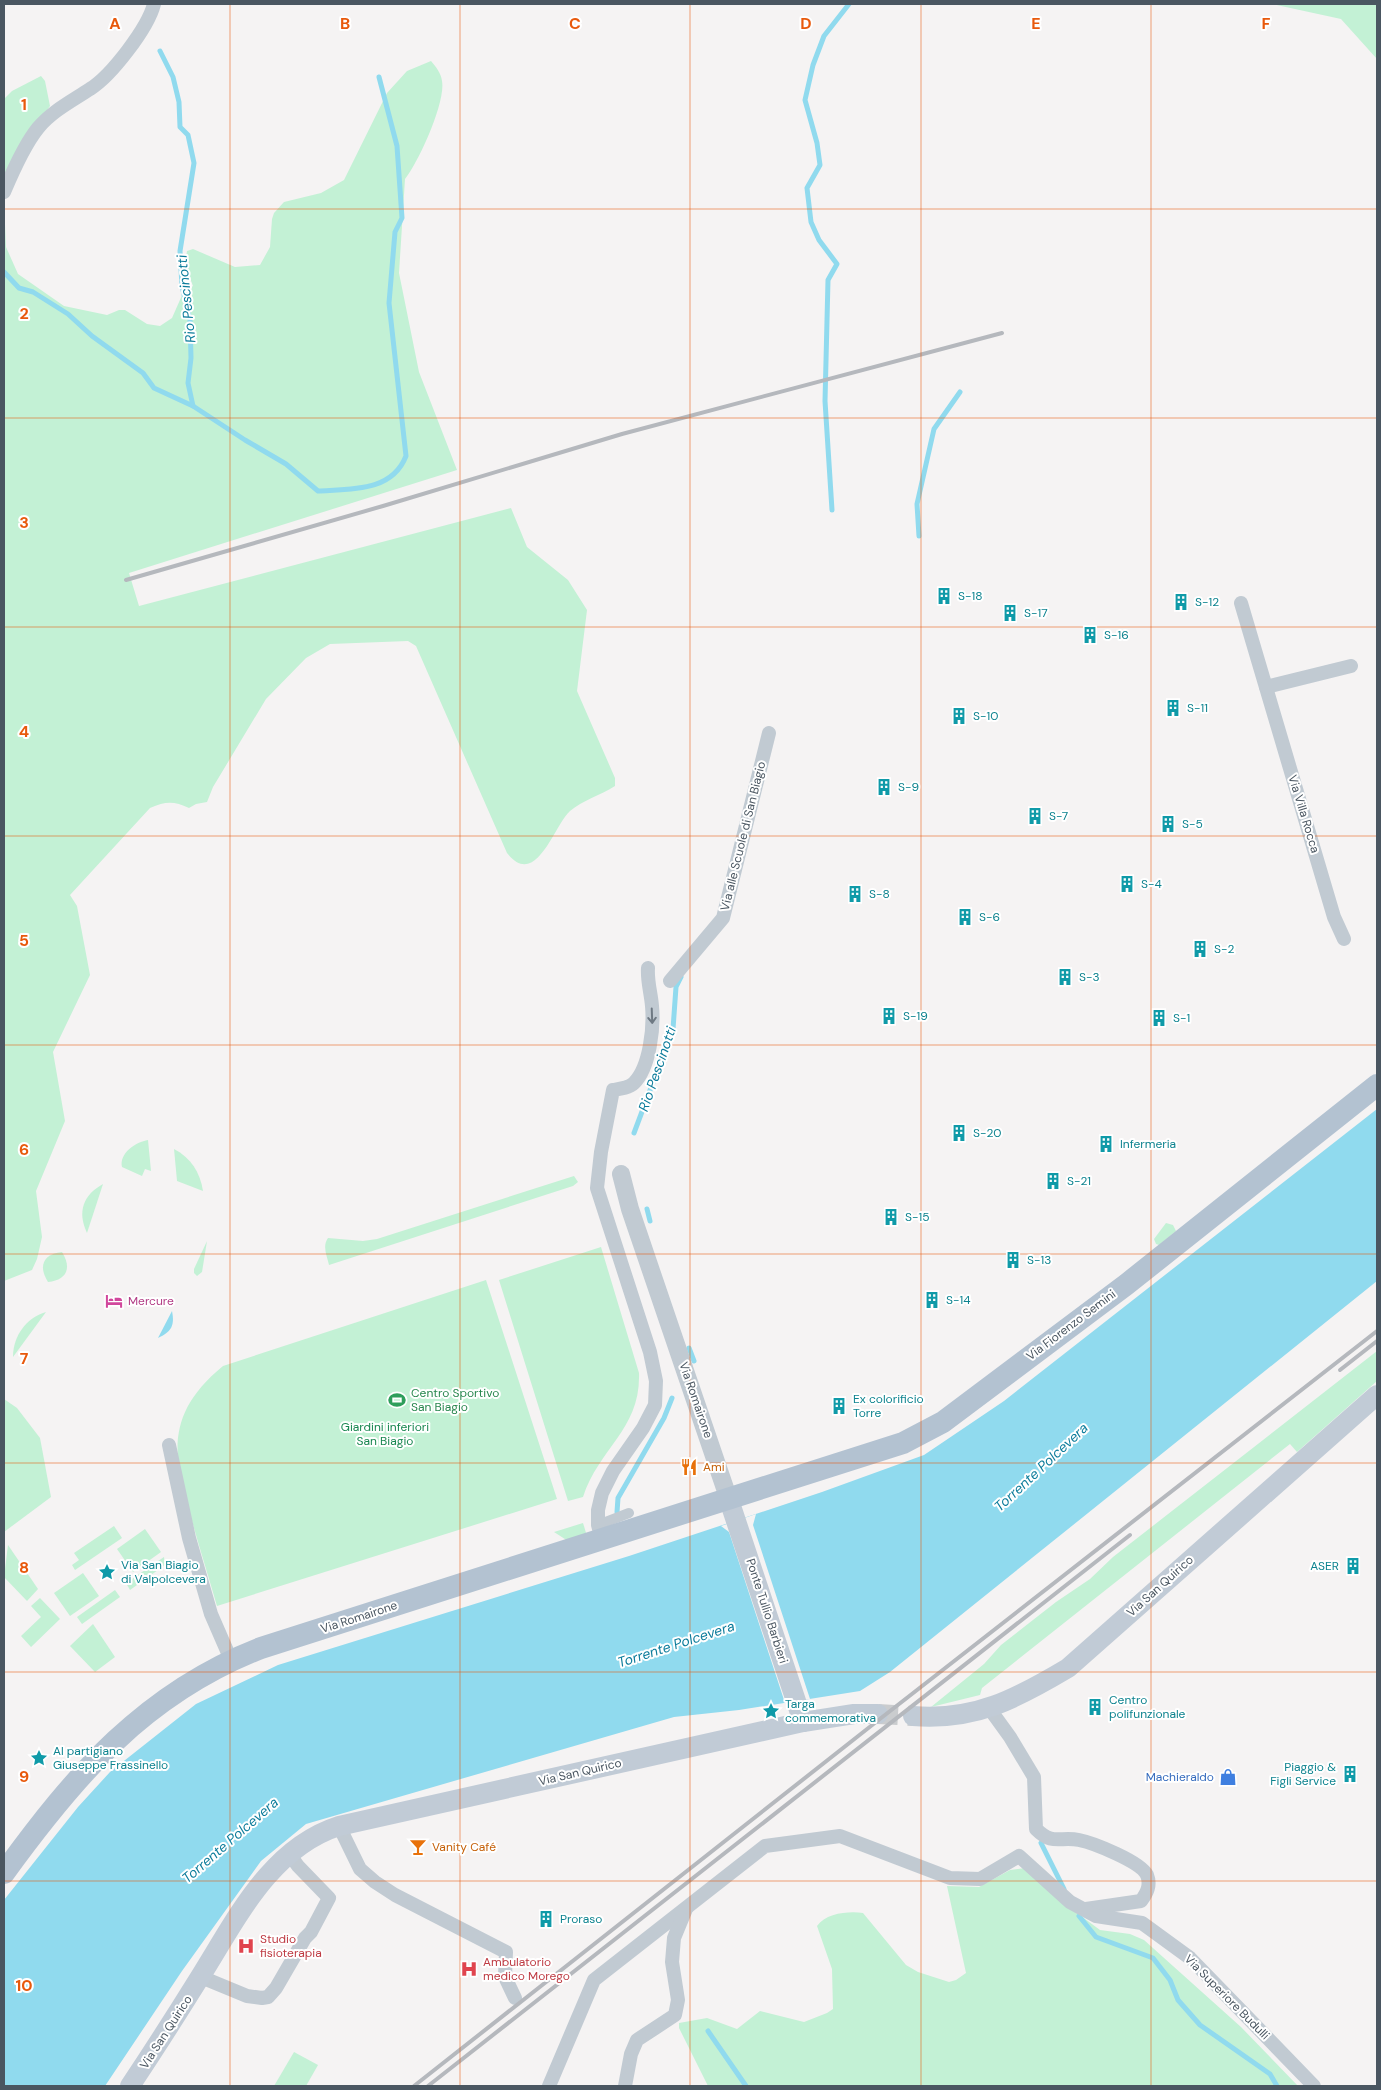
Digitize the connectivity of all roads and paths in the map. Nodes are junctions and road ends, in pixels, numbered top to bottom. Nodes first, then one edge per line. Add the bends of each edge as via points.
1 (154, 4) edge
2 (4, 192) edge
3 (1241, 603) dead end
4 (1351, 666) dead end
5 (1266, 687) junction
6 (769, 733) dead end
7 (1344, 939) dead end
8 (648, 968) dead end
9 (670, 981) dead end
10 (1377, 1086) edge
11 (621, 1174) dead end
12 (1377, 1395) edge
13 (169, 1445) dead end
14 (733, 1510) junction
15 (629, 1513) dead end
16 (600, 1532) junction
17 (231, 1660) junction
18 (989, 1708) junction
19 (878, 1714) tunnel mouth
20 (913, 1716) tunnel mouth
21 (803, 1722) junction
22 (339, 1826) junction
23 (290, 1854) junction
24 (4, 1872) edge
25 (687, 1906) junction
26 (1086, 1909) junction
27 (201, 1977) junction
28 (515, 1998) dead end
29 (130, 2086) edge
30 (549, 2086) edge
31 (625, 2086) edge
32 (1314, 2086) edge

1 - 2 street via 125,54 92,88 64,105 38,128
3 - 5 street, Via Villa Rocca
4 - 5 street
5 - 7 street, Via Villa Rocca via 1334,917
6 - 9 street, Via alle Scuole di San Biagio via 723,918
8 -> 16 street via 653,1034 641,1074 633,1084 613,1090 598,1188 650,1352 656,1381 655,1404 602,1493 598,1510
10 - 14 main road, Via Fiorenzo Semini via 1127,1284 943,1422 903,1444
11 - 14 street, Via Romairone via 630,1209
12 - 18 main road, Via San Quirico via 1088,1652 1048,1680
13 - 17 street via 189,1538 211,1614
14 - 16 main road, Via Romairone
14 - 21 main road, Ponte Tullio Barbieri
15 - 16 street
16 - 17 main road, Via Romairone
17 - 24 main road, Via Romairone via 182,1688 133,1723 46,1815
18 - 20 main road, Via San Quirico via 953,1717
18 - 26 street via 1034,1777 1036,1829 1054,1840 1078,1839 1110,1851 1141,1868 1147,1875 1148,1892 1141,1900
19 - 21 main road, Via San Quirico via 854,1714
21 - 22 main road, Via San Quirico
22 - 23 main road, Via San Quirico via 318,1835
22 - 28 street via 360,1869 374,1882 506,1952 505,1977
23 - 27 main road, Via San Quirico via 256,1890
23 - 27 street via 329,1898 276,1988 268,1997 255,1998
25 - 26 street, Via Superiore Budulli via 765,1846 840,1836 950,1878 980,1879 1019,1856 1070,1902
25 - 30 street via 594,1980
25 - 31 street via 674,1938 672,1962 678,2000 675,2015 637,2040
26 - 32 street, Via Superiore Budulli via 1096,1916 1142,1923 1190,1958
27 - 29 main road, Via San Quirico

